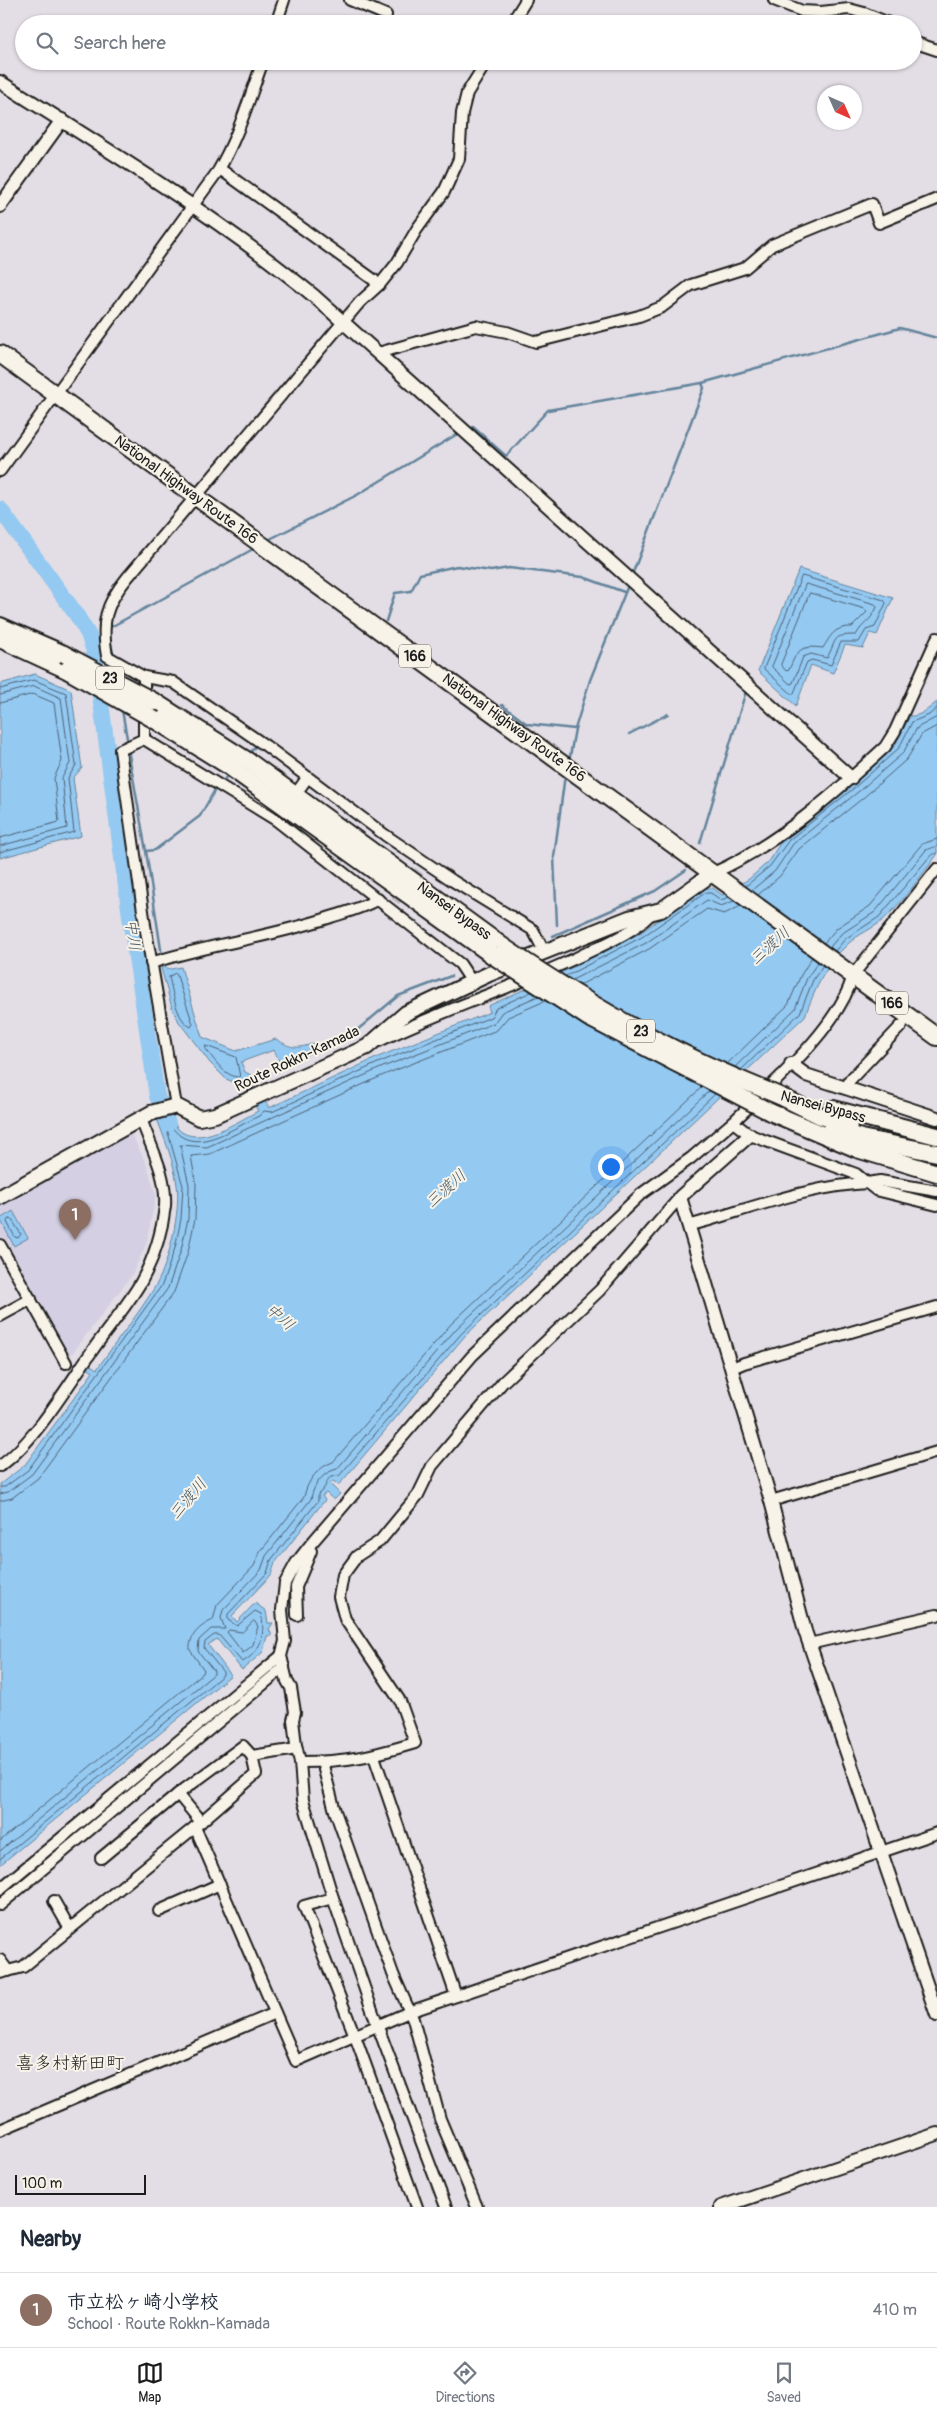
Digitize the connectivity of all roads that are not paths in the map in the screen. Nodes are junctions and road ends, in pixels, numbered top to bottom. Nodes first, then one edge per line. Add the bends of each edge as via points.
1 (284, 0) edge
2 (350, 0) edge
3 (526, 0) edge
4 (774, 0) edge
5 (279, 15) edge
6 (386, 15) dead end
7 (517, 15) edge
8 (869, 15) edge
9 (922, 45) edge
10 (937, 50) edge
11 (260, 70) edge
12 (481, 70) edge
13 (0, 82) edge
14 (62, 120) junction
15 (220, 169) junction
16 (937, 199) edge
17 (0, 206) edge
18 (193, 206) junction
19 (377, 286) junction
20 (343, 322) junction
21 (378, 353) junction
22 (0, 354) edge
23 (57, 396) junction
24 (0, 471) edge
25 (197, 497) junction
26 (0, 626) edge
27 (937, 638) edge
28 (0, 639) edge
29 (144, 677) junction
30 (144, 739) junction
31 (239, 764) junction
32 (307, 778) junction
33 (851, 778) junction
34 (291, 801) junction
35 (276, 820) junction
36 (937, 869) edge
37 (713, 872) junction
38 (378, 899) junction
39 (651, 914) junction
40 (499, 952) junction
41 (545, 953) junction
42 (159, 961) junction
43 (853, 975) junction
44 (472, 982) junction
45 (902, 1025) dead end
46 (935, 1033) edge
47 (366, 1047) junction
48 (791, 1064) junction
49 (846, 1089) junction
50 (176, 1106) junction
51 (776, 1106) junction
52 (146, 1116) junction
53 (937, 1118) edge
54 (733, 1122) junction
55 (750, 1135) junction
56 (937, 1136) edge
57 (937, 1152) edge
58 (937, 1173) edge
59 (867, 1183) junction
60 (937, 1190) edge
61 (0, 1197) edge
62 (680, 1197) junction
63 (937, 1205) edge
64 (688, 1226) junction
65 (0, 1245) edge
66 (31, 1299) junction
67 (937, 1307) edge
68 (0, 1316) edge
69 (66, 1363) dead end
70 (732, 1368) junction
71 (937, 1452) edge
72 (0, 1466) edge
73 (771, 1501) junction
74 (310, 1545) junction
75 (297, 1615) dead end
76 (937, 1615) edge
77 (809, 1644) junction
78 (281, 1656) junction
79 (284, 1667) junction
80 (297, 1749) junction
81 (252, 1756) junction
82 (374, 1756) junction
83 (302, 1762) junction
84 (322, 1762) junction
85 (178, 1794) junction
86 (198, 1824) junction
87 (937, 1833) edge
88 (880, 1852) junction
89 (101, 1858) dead end
90 (220, 1884) junction
91 (0, 1889) edge
92 (333, 1898) junction
93 (54, 1901) dead end
94 (0, 1905) edge
95 (159, 1911) dead end
96 (70, 1929) junction
97 (0, 1960) edge
98 (4, 1972) edge
99 (456, 1996) junction
100 (409, 2012) junction
101 (275, 2013) junction
102 (937, 2015) edge
103 (382, 2025) junction
104 (355, 2036) junction
105 (0, 2130) edge
106 (937, 2134) edge
107 (417, 2207) edge
108 (446, 2207) edge
109 (477, 2207) edge
110 (721, 2207) edge

1 - 5 street
2 - 6 street
3 - 7 street
4 - 8 street via 802,11 849,10
9 - 10 street
11 - 15 street
12 - 19 street via 467,93 462,113 459,159 444,192 397,264
13 - 14 street
14 - 17 street
14 - 18 street
15 - 18 street
15 - 19 street via 374,280
16 - 21 street via 878,223 872,204 772,245 745,268 691,285 662,307 640,316 536,342 476,326
18 - 20 street via 283,270
18 - 23 street
19 - 20 street
20 - 21 street
20 - 25 street
21 - 33 street
22 - 23 highway, National Highway Route 166 / 166
23 - 24 street
23 - 25 highway, National Highway Route 166 / 166
25 - 29 street via 112,598 103,625 106,656
25 - 37 highway, National Highway Route 166 / 166
26 - 31 highway, Nansei Bypass / 23, bridge via 64,654 155,702
27 - 33 street via 889,741
28 - 31 highway, Nansei Bypass / 23, bridge via 67,670
29 - 30 street
29 - 32 street via 173,682
30 - 35 street
30 - 42 street via 120,750
31 - 34 highway, Nansei Bypass / 23
32 - 34 street
32 - 41 street via 423,867 533,930
33 - 37 street via 792,825 728,866
34 - 35 street
34 - 40 highway, Nansei Bypass / 23
35 - 38 street
36 - 43 street
37 - 39 main road, Route Rokkn-Kamada
37 - 43 highway, National Highway Route 166 / 166
38 - 42 street via 308,925 185,952
38 - 44 street via 392,905 460,964
39 - 41 main road, Route Rokkn-Kamada via 629,918
39 - 47 street via 638,926 606,944 501,991 422,1020
40 - 51 highway, Nansei Bypass / 23, bridge
40 - 51 highway, Nansei Bypass / 23, bridge via 589,1018 744,1098
41 - 44 main road, Route Rokkn-Kamada
42 - 50 street
43 - 46 highway, National Highway Route 166 / 166
43 - 48 street via 850,988 827,1024
44 - 47 main road, Route Rokkn-Kamada via 406,1013
45 - 49 street via 850,1080
47 - 50 main road, Route Rokkn-Kamada via 206,1117 192,1115
48 - 49 street via 806,1075
48 - 54 street
49 - 53 street
50 - 52 main road
51 - 56 highway, Nansei Bypass / 23
51 - 57 highway, 23
51 - 58 highway, 23 via 857,1149
52 - 61 main road
52 - 72 street via 165,1195 153,1255 140,1283 71,1380 15,1456
54 - 55 street
54 - 74 street via 641,1194 472,1356
55 - 59 street via 856,1174
55 - 62 street
59 - 60 street via 880,1181
59 - 63 street via 876,1190
59 - 64 street via 821,1188
62 - 64 street
62 - 82 street via 600,1290 503,1382 432,1466 418,1495 380,1541 357,1556 343,1575 338,1590 345,1619 396,1693 416,1743
64 - 70 street
65 - 66 street
66 - 68 street
66 - 69 street
67 - 70 street
70 - 73 street
71 - 73 street
73 - 77 street
74 - 75 street via 311,1552 296,1587
74 - 78 street via 285,1583 282,1610 285,1641
76 - 77 street
77 - 88 street
78 - 79 street
78 - 91 street
79 - 80 street via 296,1712 293,1720
79 - 94 street
80 - 81 street
80 - 83 street
81 - 85 street via 243,1746
81 - 86 street via 256,1774
82 - 84 street
82 - 99 street
83 - 84 street
83 - 92 street via 303,1800
84 - 100 street via 327,1788 392,1974
85 - 86 street
85 - 89 street
86 - 90 street
86 - 96 street
87 - 88 street
88 - 99 street
88 - 102 street
90 - 95 street
90 - 101 street
92 - 103 street
92 - 104 street via 304,1906
93 - 96 street
96 - 98 street via 23,1967
97 - 98 street
99 - 100 street
100 - 103 street
100 - 109 street via 440,2120
101 - 104 street via 296,2060
101 - 105 street
103 - 104 street
103 - 108 street
104 - 107 street
106 - 110 street

